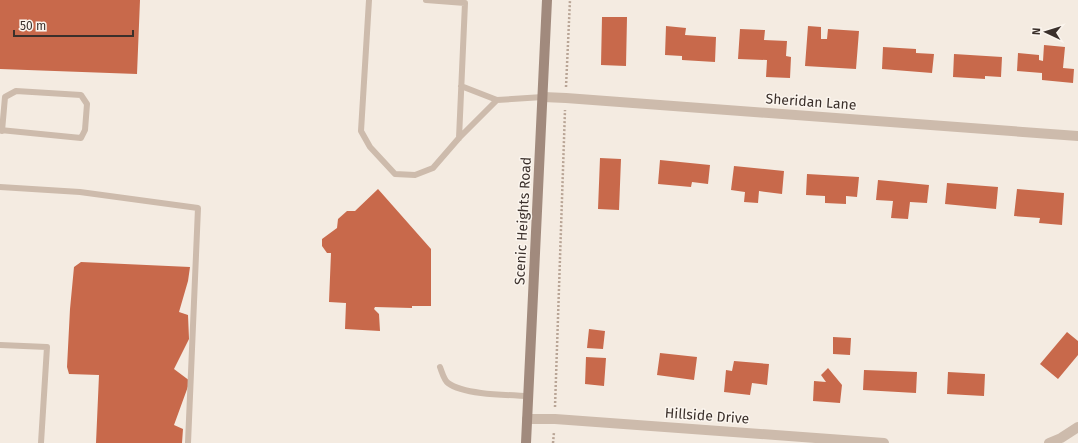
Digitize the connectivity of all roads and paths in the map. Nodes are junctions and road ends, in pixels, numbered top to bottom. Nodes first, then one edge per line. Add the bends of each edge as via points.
1 (369, 0) edge
2 (426, 0) edge
3 (547, 0) edge
4 (570, 0) edge
5 (461, 86) junction
6 (543, 98) junction
7 (566, 98) junction
8 (497, 100) junction
9 (1, 130) edge
10 (1078, 136) edge
11 (459, 138) junction
12 (0, 187) edge
13 (0, 345) edge
14 (440, 367) dead end
15 (529, 396) junction
16 (527, 419) junction
17 (555, 419) junction
18 (1078, 427) edge
19 (41, 443) edge
20 (188, 443) edge
21 (526, 443) edge
22 (553, 443) edge
23 (884, 443) edge
24 (1049, 443) edge

1 - 11 lane via 361,131 370,147 395,174 415,175 433,168
2 - 5 lane via 465,3
3 - 6 street, Scenic Heights Road
4 - 7 path
5 - 8 lane
5 - 11 lane
6 - 7 street, Sheridan Lane
6 - 8 lane
6 - 15 street, Scenic Heights Road
7 - 10 street, Sheridan Lane
7 - 17 path
8 - 11 lane
9 - 9 lane via 80,138 85,130 88,104 81,95 16,91 5,97
12 - 20 lane via 80,192 198,208
13 - 19 lane via 47,347
14 - 15 lane via 447,382 470,392
15 - 16 street, Scenic Heights Road
16 - 17 street, Hillside Drive
16 - 21 street, Scenic Heights Road
17 - 22 path
17 - 23 street, Hillside Drive
18 - 24 street

